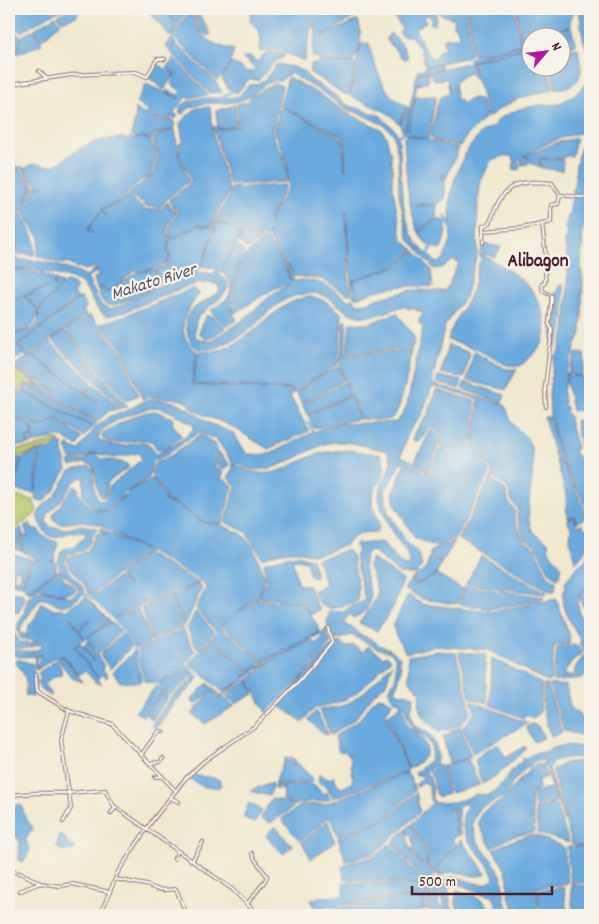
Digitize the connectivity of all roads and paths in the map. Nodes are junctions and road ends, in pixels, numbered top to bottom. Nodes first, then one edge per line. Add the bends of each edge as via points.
1 (164, 59) dead end
2 (39, 71) dead end
3 (46, 78) junction
4 (9, 87) edge
5 (560, 195) junction
6 (590, 198) edge
7 (542, 224) junction
8 (482, 231) junction
9 (483, 243) dead end
10 (546, 407) dead end
11 (328, 628) dead end
12 (36, 675) dead end
13 (69, 711) junction
14 (163, 732) dead end
15 (141, 755) junction
16 (163, 758) dead end
17 (149, 763) junction
18 (162, 776) junction
19 (155, 777) dead end
20 (176, 791) junction
21 (68, 793) junction
22 (9, 795) edge
23 (171, 798) junction
24 (179, 802) dead end
25 (116, 807) junction
26 (111, 813) dead end
27 (63, 822) dead end
28 (147, 829) junction
29 (204, 842) dead end
30 (178, 851) junction
31 (252, 853) dead end
32 (174, 858) dead end
33 (192, 861) junction
34 (9, 871) edge
35 (115, 879) junction
36 (40, 883) junction
37 (20, 891) dead end
38 (110, 892) junction
39 (247, 904) junction
40 (100, 915) edge
41 (187, 915) edge
42 (258, 915) edge

1 - 3 street via 158,59 147,77 136,72
2 - 3 street
3 - 4 street
5 - 6 street
5 - 7 street via 558,204 551,205 551,222
5 - 8 street via 552,183 530,181 511,186 498,201 490,223
7 - 8 street
7 - 10 street via 546,257 542,288 552,296
8 - 9 street
11 - 20 street via 331,644 300,680 255,726 203,762
12 - 13 street via 37,690
13 - 15 street via 112,724
13 - 21 street via 61,740
14 - 15 street via 157,733
15 - 17 street
16 - 17 street via 160,762
17 - 18 street
18 - 19 street
18 - 20 street
20 - 23 street
21 - 22 street
21 - 25 street via 105,790
21 - 27 street via 70,809
23 - 24 street
23 - 28 street
25 - 26 street
25 - 28 street
28 - 30 street
28 - 35 street
29 - 33 street
30 - 32 street
30 - 33 street
31 - 39 street via 267,876
33 - 39 street via 232,889
34 - 36 street
35 - 38 street
35 - 41 street via 156,889 176,889
36 - 37 street
36 - 38 street via 72,884
38 - 40 street
39 - 42 street

